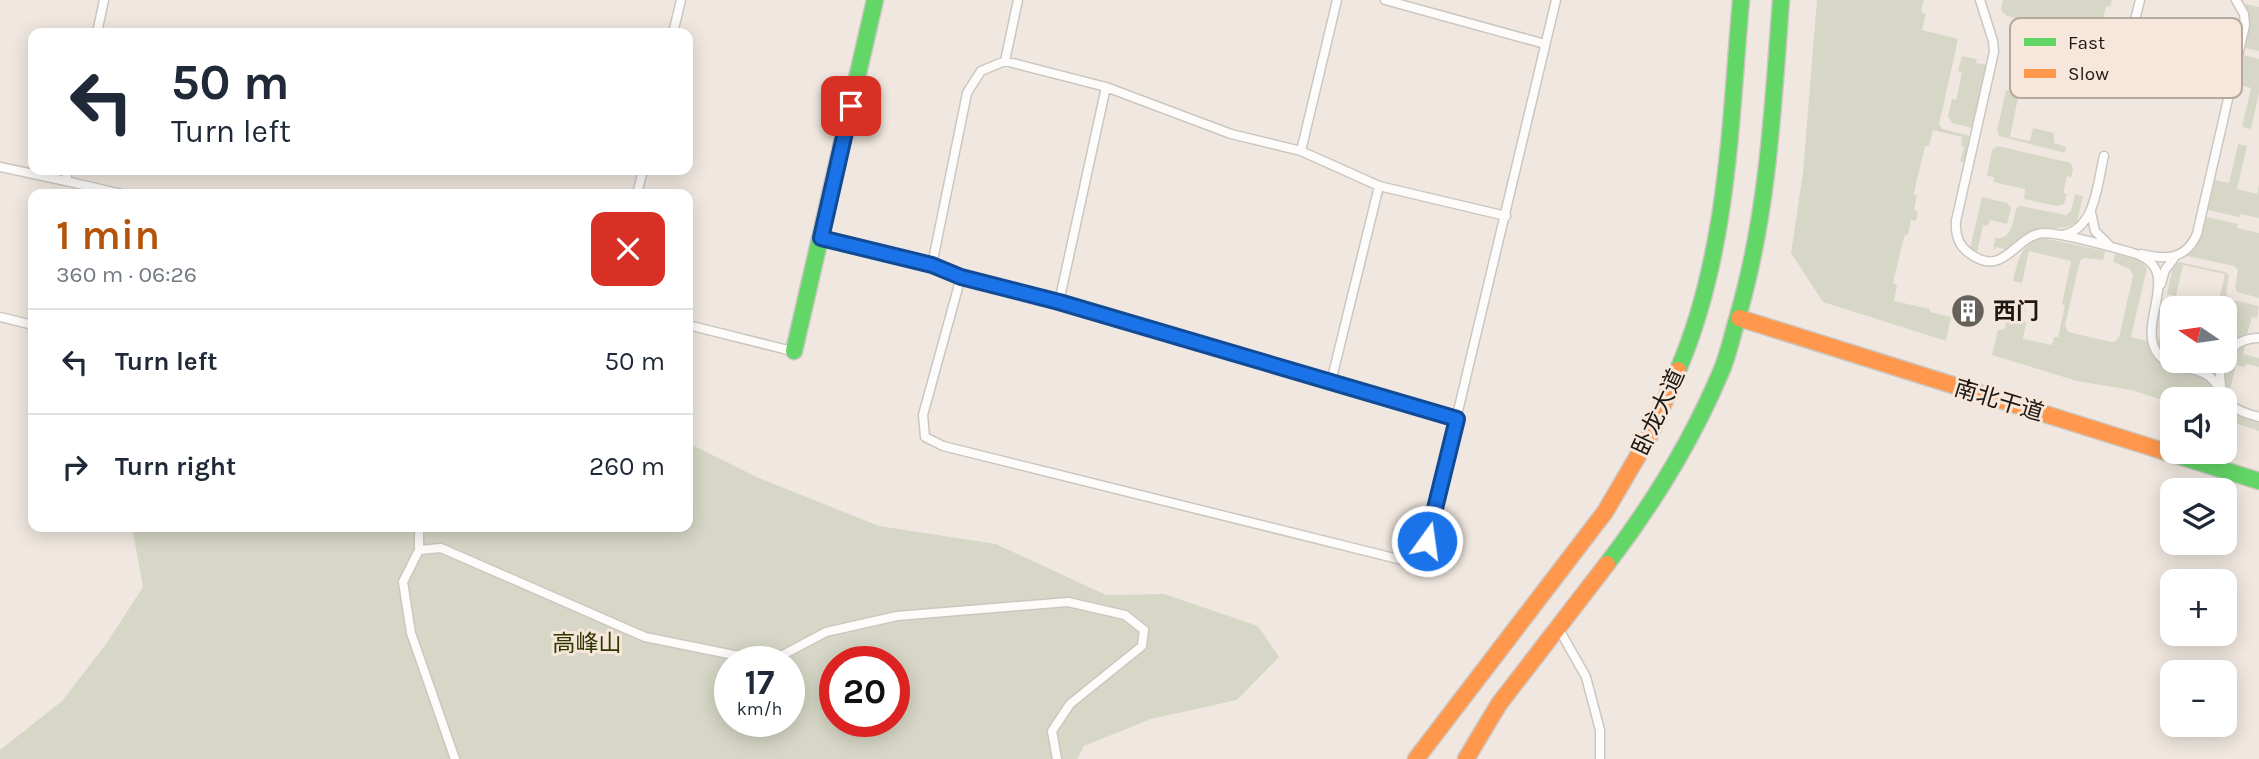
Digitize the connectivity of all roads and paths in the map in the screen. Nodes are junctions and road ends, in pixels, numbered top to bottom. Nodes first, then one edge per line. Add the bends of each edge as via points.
1 (104, 0) edge
2 (681, 0) edge
3 (875, 0) edge
4 (1018, 0) edge
5 (1337, 0) edge
6 (1385, 0) edge
7 (1556, 0) edge
8 (1741, 0) edge
9 (1781, 0) edge
10 (1980, 0) edge
11 (2237, 1) edge
12 (98, 28) edge
13 (674, 28) edge
14 (2242, 38) edge
15 (1545, 44) junction
16 (1005, 61) junction
17 (1106, 87) junction
18 (2228, 98) edge
19 (1301, 151) junction
20 (2104, 156) dead end
21 (0, 167) edge
22 (28, 173) edge
23 (38, 175) edge
24 (67, 175) edge
25 (66, 181) junction
26 (1378, 186) junction
27 (100, 189) edge
28 (2091, 209) junction
29 (1506, 216) junction
30 (2060, 236) junction
31 (821, 238) junction
32 (2115, 248) junction
33 (2135, 253) junction
34 (2179, 255) junction
35 (932, 265) junction
36 (961, 277) junction
37 (2159, 293) junction
38 (1059, 302) junction
39 (0, 317) edge
40 (1739, 318) junction
41 (28, 324) edge
42 (693, 326) edge
43 (2259, 338) edge
44 (2237, 345) edge
45 (794, 351) joint
46 (2160, 354) edge
47 (2200, 373) edge
48 (1331, 382) junction
49 (2218, 387) edge
50 (2237, 409) edge
51 (2259, 417) edge
52 (1457, 419) junction
53 (2259, 481) edge
54 (419, 532) edge
55 (419, 550) junction
56 (1558, 627) junction
57 (455, 759) edge
58 (1056, 759) edge
59 (1416, 759) edge
60 (1466, 759) edge
61 (1600, 759) edge

1 - 12 lane
2 - 13 lane
3 - 31 main road
4 - 16 lane
5 - 19 lane
6 - 15 lane
7 - 15 lane
8 - 59 main road, 卧龙大道 via 1725,188 1710,273 1684,356 1649,437 1605,512
9 - 40 main road, 卧龙大道 via 1768,171
10 - 30 lane via 1994,52 1956,221 1957,238 1971,255 1994,261 2007,257 2037,234
11 - 14 lane via 2244,14
15 - 29 lane
16 - 17 lane
16 - 35 lane via 981,71 967,93
17 - 19 lane via 1231,134
17 - 38 lane
18 - 34 lane via 2195,239
19 - 26 lane
20 - 28 lane
21 - 22 lane
23 - 25 lane
24 - 25 lane
25 - 27 lane
26 - 29 lane
26 - 48 lane
28 - 30 lane via 2081,227
28 - 32 lane via 2097,235
29 - 52 lane
30 - 32 lane
31 - 35 lane
31 - 45 main road
32 - 33 lane
33 - 34 lane via 2164,259
33 - 37 lane via 2154,267
34 - 37 lane via 2165,270
35 - 36 lane
36 - 38 lane
36 - 52 lane via 923,415 925,437 943,446 1402,560 1419,554 1427,541
37 - 46 lane via 2151,331
38 - 48 lane
39 - 41 lane
40 - 53 main road, 南北干道
40 - 56 main road, 卧龙大道 via 1724,366 1678,458 1632,532
42 - 45 lane
43 - 44 lane
47 - 49 lane
48 - 52 lane
50 - 51 lane
54 - 55 lane
55 - 57 lane via 403,582 411,633
55 - 58 lane via 441,548 645,638 734,655 778,658 826,632 897,616 1068,602 1125,615 1144,630 1142,646 1070,704 1052,731
56 - 60 main road, 卧龙大道 via 1499,705
56 - 61 lane via 1586,677 1600,730

